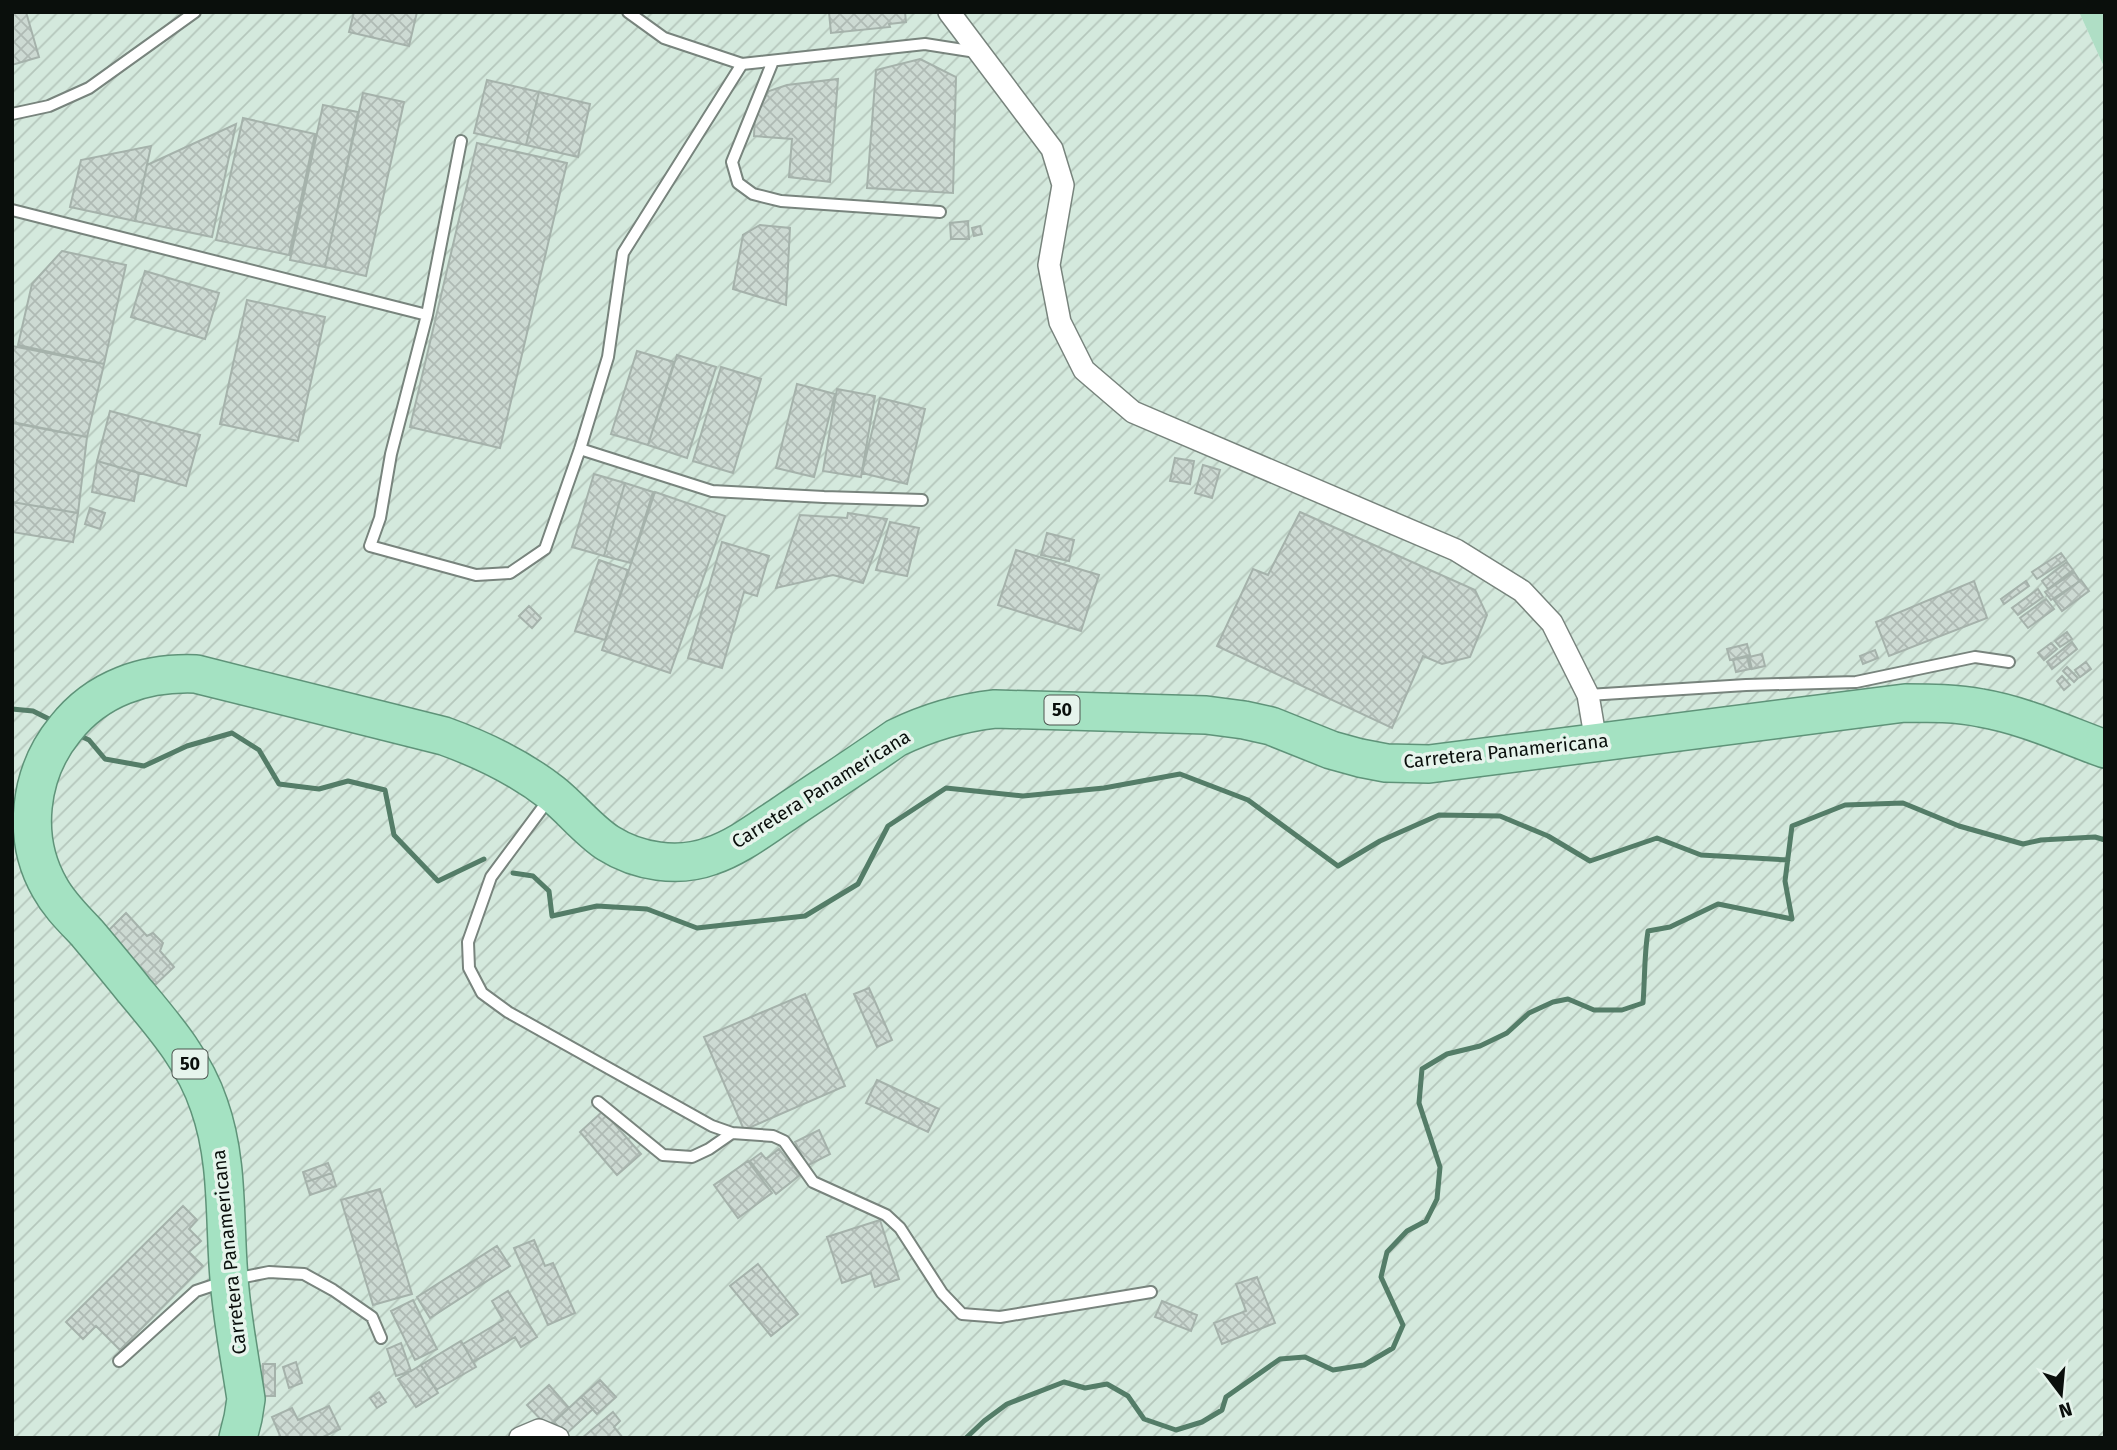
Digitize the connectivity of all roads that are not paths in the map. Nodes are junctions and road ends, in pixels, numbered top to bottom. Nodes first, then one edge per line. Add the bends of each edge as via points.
1 (195, 12) edge
2 (628, 12) edge
3 (949, 12) edge
4 (979, 53) junction
5 (773, 61) junction
6 (742, 64) junction
7 (12, 114) edge
8 (461, 141) dead end
9 (12, 210) edge
10 (940, 212) dead end
11 (427, 315) junction
12 (580, 449) junction
13 (922, 500) dead end
14 (2009, 662) dead end
15 (1588, 695) junction
16 (1596, 742) junction
17 (2105, 748) edge
18 (552, 794) junction
19 (598, 1102) dead end
20 (732, 1133) junction
21 (229, 1280) junction
22 (1151, 1292) dead end
23 (381, 1338) dead end
24 (119, 1362) dead end
25 (237, 1438) edge
26 (520, 1438) edge
27 (558, 1438) edge

1 - 7 lane via 89,88 49,106
2 - 6 lane via 664,38
3 - 4 street
4 - 5 lane via 925,44
4 - 15 street via 1052,149 1063,185 1049,265 1060,321 1084,370 1133,412 1456,550 1522,591 1552,624
5 - 6 lane
5 - 10 lane via 732,162 738,183 753,194 781,201
6 - 12 lane via 623,253 608,357
8 - 11 lane
9 - 11 lane
11 - 12 lane via 370,546 476,575 510,573 545,549
12 - 13 lane via 712,491
14 - 15 lane via 1975,657 1856,682
15 - 16 street
16 - 17 highway, Carretera Panamericana / 50 via 1933,703 2015,716
16 - 18 highway, Carretera Panamericana / 50 via 1407,764 1360,758 1271,726 1206,715 1020,709 965,712 896,738 749,837 712,856 690,861 644,859 624,851
18 - 20 lane via 491,877 468,942 469,968 482,993 508,1013
18 - 21 highway, Carretera Panamericana / 50 via 495,757 444,736 209,677 173,673 111,690 92,702 57,738 35,789 32,825 38,861 61,907 163,1024 198,1077 218,1138 226,1190
19 - 20 lane via 663,1155 692,1157
20 - 22 lane via 785,1140 813,1182 886,1215 962,1314 1000,1317
21 - 23 lane via 269,1272 304,1274 372,1317
21 - 24 lane via 196,1291
21 - 25 highway, Carretera Panamericana / 50 via 246,1399
26 - 27 street via 539,1430

